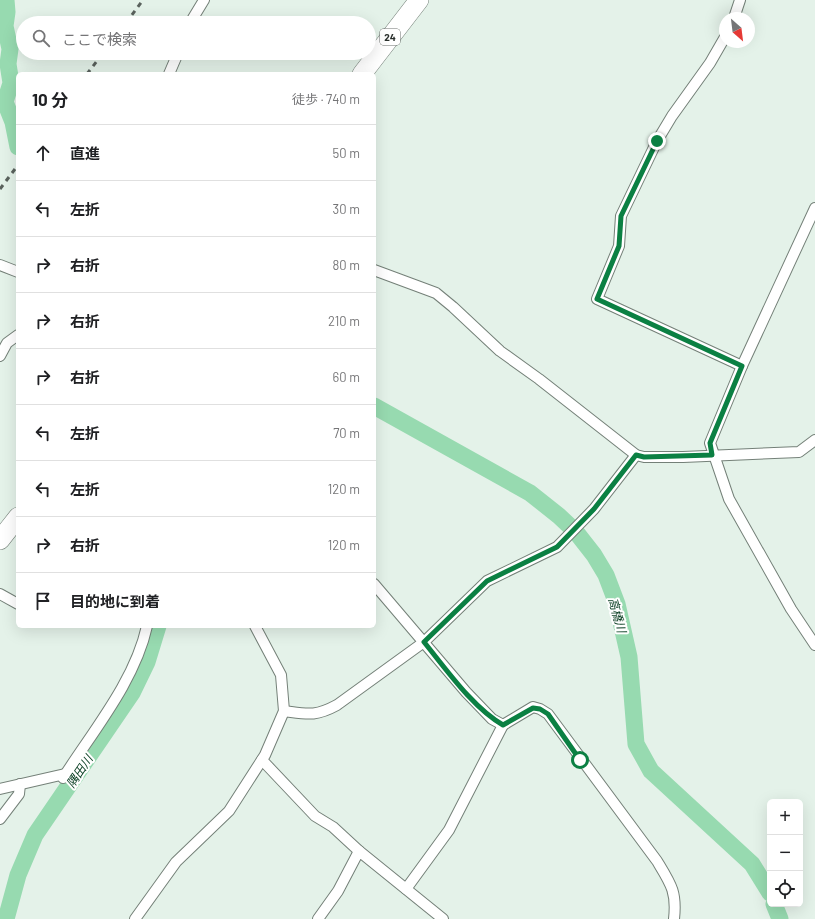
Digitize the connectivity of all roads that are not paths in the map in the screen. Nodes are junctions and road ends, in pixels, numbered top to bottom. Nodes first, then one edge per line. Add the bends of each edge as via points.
1 (204, 0) edge
2 (419, 0) edge
3 (740, 0) edge
4 (736, 12) edge
5 (194, 16) edge
6 (719, 47) edge
7 (376, 56) edge
8 (175, 60) edge
9 (373, 60) edge
10 (171, 72) edge
11 (364, 72) edge
12 (815, 208) edge
13 (0, 265) edge
14 (16, 271) edge
15 (376, 271) edge
16 (16, 336) edge
17 (0, 356) edge
18 (742, 366) junction
19 (815, 440) edge
20 (636, 455) junction
21 (712, 455) junction
22 (16, 520) edge
23 (0, 540) edge
24 (376, 586) edge
25 (0, 594) edge
26 (16, 603) edge
27 (147, 628) edge
28 (256, 628) edge
29 (424, 642) junction
30 (815, 646) edge
31 (284, 711) junction
32 (503, 725) junction
33 (262, 760) junction
34 (20, 784) junction
35 (0, 789) edge
36 (0, 819) edge
37 (359, 851) junction
38 (406, 889) junction
39 (136, 919) edge
40 (318, 919) edge
41 (443, 919) edge
42 (674, 919) edge

1 - 5 street
2 - 7 highway, 24
3 - 4 street
6 - 18 street via 657,141 621,216 619,246 597,299
8 - 10 street
9 - 11 highway, 24
12 - 18 street
13 - 14 street
15 - 20 street via 436,293 500,351 540,379
16 - 17 street via 7,343
18 - 21 street via 710,443
19 - 21 street via 798,452
20 - 21 street
20 - 29 street via 594,509 557,547 487,581
21 - 30 street via 732,505
22 - 23 highway
24 - 29 street
25 - 26 street
27 - 34 street via 143,644 131,670 64,776
28 - 31 street via 281,675
29 - 31 street via 337,705 322,713
29 - 32 street via 466,692 492,719
31 - 33 street
32 - 38 street via 449,830
32 - 42 street via 533,708 548,714 657,861 672,886 676,905
33 - 37 street via 315,816 333,827
33 - 39 street via 229,811 176,862
34 - 35 street
34 - 36 street via 19,794
37 - 38 street
37 - 40 street via 338,891
38 - 41 street

